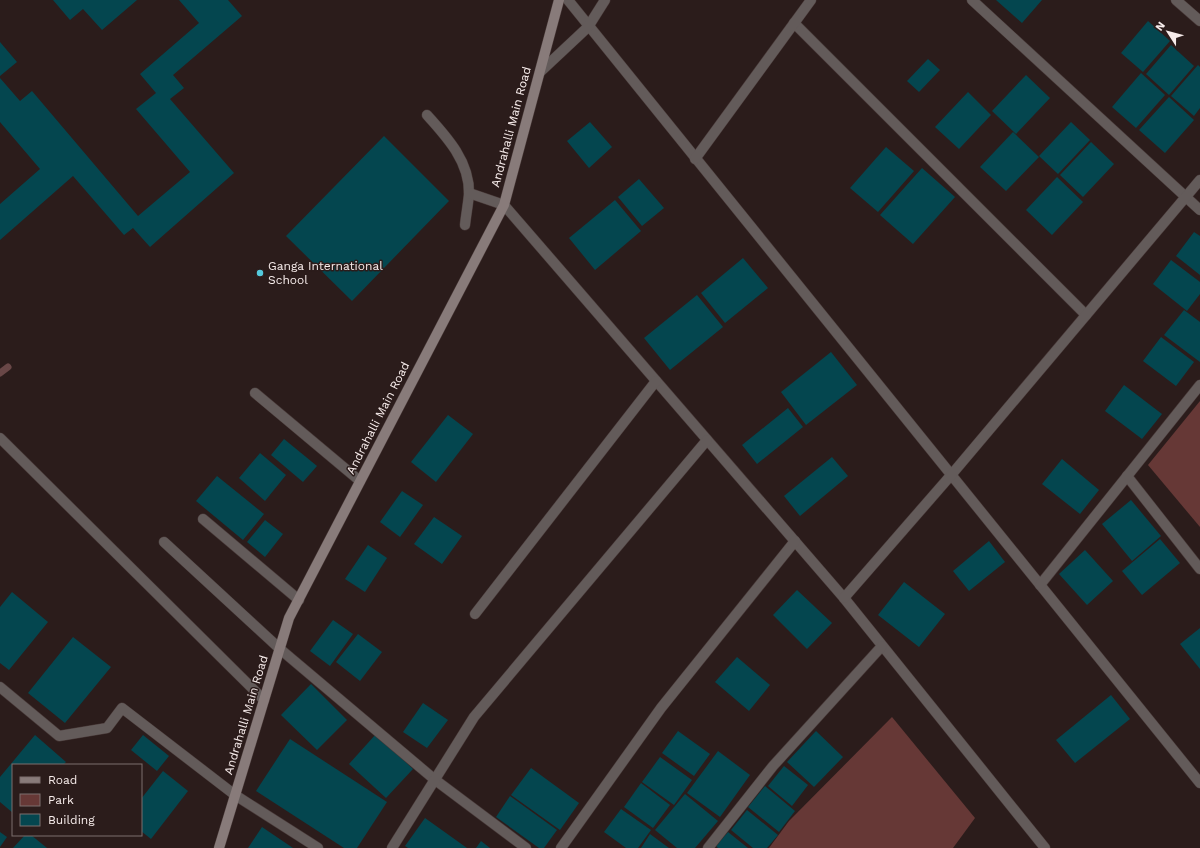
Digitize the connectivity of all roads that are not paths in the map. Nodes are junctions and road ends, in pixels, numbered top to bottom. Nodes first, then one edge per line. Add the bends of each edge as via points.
1 (559, 0) edge
2 (568, 0) edge
3 (606, 0) edge
4 (811, 0) edge
5 (972, 0) edge
6 (1176, 0) edge
7 (1200, 21) edge
8 (794, 23) junction
9 (588, 26) junction
10 (540, 72) junction
11 (426, 115) dead end
12 (695, 159) junction
13 (1200, 180) edge
14 (469, 193) junction
15 (1186, 197) junction
16 (504, 205) junction
17 (1200, 210) edge
18 (465, 225) dead end
19 (1086, 315) junction
20 (656, 381) junction
21 (1200, 385) edge
22 (255, 394) dead end
23 (0, 438) edge
24 (707, 440) junction
25 (952, 474) junction
26 (1127, 476) junction
27 (360, 480) junction
28 (204, 519) dead end
29 (164, 542) dead end
30 (795, 542) junction
31 (1200, 569) edge
32 (1040, 585) junction
33 (844, 598) junction
34 (298, 600) junction
35 (475, 614) dead end
36 (882, 646) junction
37 (280, 649) junction
38 (0, 687) edge
39 (264, 700) junction
40 (434, 779) junction
41 (1200, 783) edge
42 (235, 795) junction
43 (1042, 847) edge
44 (219, 848) edge
45 (318, 848) edge
46 (392, 848) edge
47 (526, 848) edge
48 (561, 848) edge
49 (708, 848) edge

1 - 10 main road, Andrahalli Main Road
2 - 9 street
3 - 9 street
4 - 8 street
5 - 15 street
6 - 7 street
8 - 12 street
8 - 19 street
9 - 10 street
9 - 12 street
10 - 16 main road, Andrahalli Main Road
11 - 14 street via 451,142 464,167
12 - 25 street
13 - 15 street
14 - 16 street
14 - 18 street
15 - 17 street
15 - 19 street
16 - 20 street
16 - 27 main road, Andrahalli Main Road
19 - 25 street
20 - 24 street
20 - 35 street
21 - 26 street
22 - 27 street
23 - 39 street
24 - 30 street
24 - 40 street via 474,717
25 - 32 street
25 - 33 street
26 - 31 street
26 - 32 street
27 - 34 main road, Andrahalli Main Road
28 - 34 street
29 - 37 street
30 - 33 street
30 - 48 street via 662,708
32 - 41 street
33 - 36 street
34 - 37 main road, Andrahalli Main Road via 289,618
36 - 43 street
36 - 49 street via 774,766
37 - 39 main road, Andrahalli Main Road
37 - 40 street
38 - 42 street via 59,736 107,728 122,708
39 - 42 main road, Andrahalli Main Road
40 - 46 street
40 - 47 street
42 - 44 main road, Andrahalli Main Road
42 - 45 street

